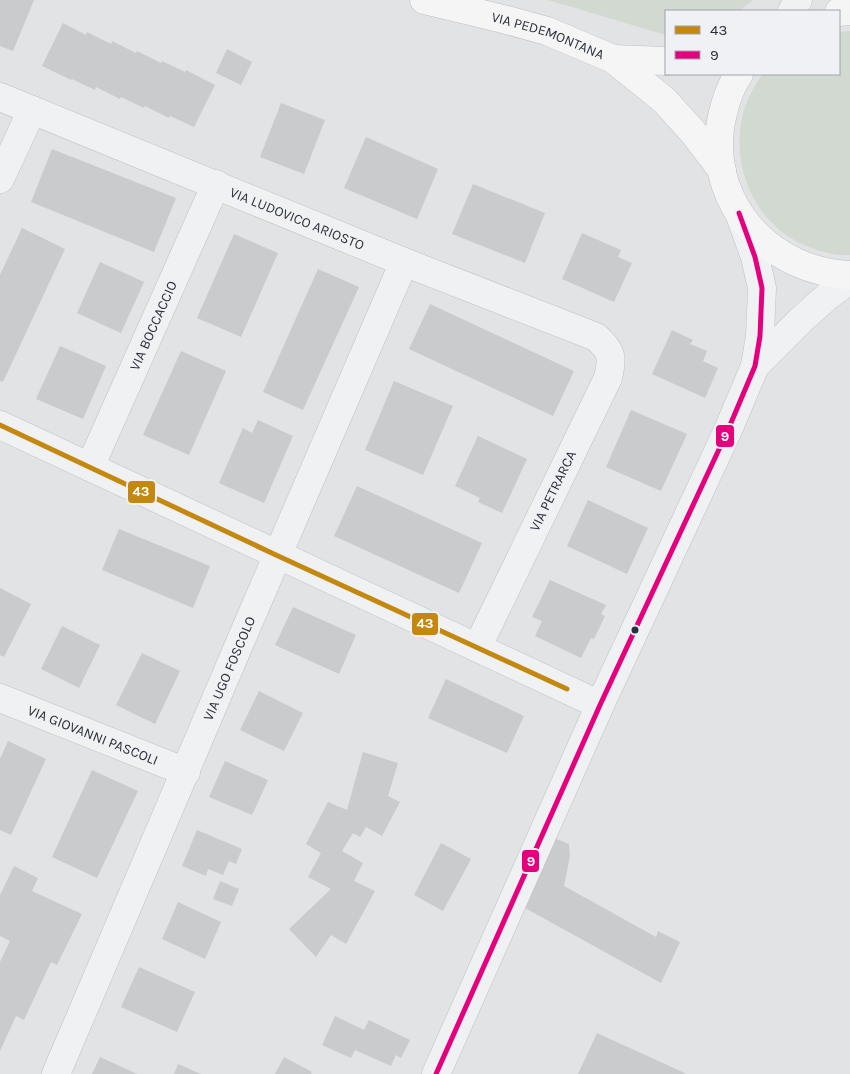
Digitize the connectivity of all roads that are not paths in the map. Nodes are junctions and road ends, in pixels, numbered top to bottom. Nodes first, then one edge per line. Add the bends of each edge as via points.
1 (424, 0) edge
2 (613, 59) junction
3 (665, 61) edge
4 (738, 75) edge
5 (0, 97) edge
6 (32, 110) junction
7 (722, 170) junction
8 (0, 179) edge
9 (216, 184) junction
10 (739, 213) junction
11 (404, 262) junction
12 (850, 275) edge
13 (850, 280) edge
14 (596, 337) joint
15 (755, 366) junction
16 (0, 425) edge
17 (90, 467) junction
18 (276, 555) junction
19 (477, 648) junction
20 (0, 698) edge
21 (600, 705) junction
22 (186, 772) junction
23 (56, 1074) edge
24 (436, 1074) edge

1 - 2 main road, VIA PEDEMONTANA via 547,31
2 - 3 main road, VIA PEDEMONTANA
2 - 7 main road, VIA PEDEMONTANA via 664,100
4 - 7 main road, VIA PEDEMONTANA via 722,114 719,134
5 - 6 street, VIA LUDOVICO ARIOSTO
6 - 8 street
6 - 9 street, VIA LUDOVICO ARIOSTO
7 - 10 main road, VIA PEDEMONTANA via 729,195
9 - 11 street, VIA LUDOVICO ARIOSTO
9 - 17 street, VIA BOCCACCIO
10 - 12 main road, VIA PEDEMONTANA via 751,230 782,256 819,272
10 - 15 street via 762,288
11 - 14 street, VIA LUDOVICO ARIOSTO
11 - 18 street, VIA UGO FOSCOLO
13 - 15 street via 802,319
14 - 19 street, VIA PETRARCA via 610,353 608,378
15 - 21 street
16 - 17 street
17 - 18 street
18 - 19 street
18 - 22 street, VIA UGO FOSCOLO
19 - 21 street
20 - 22 street, VIA GIOVANNI PASCOLI
21 - 24 street
22 - 23 street, VIA UGO FOSCOLO

